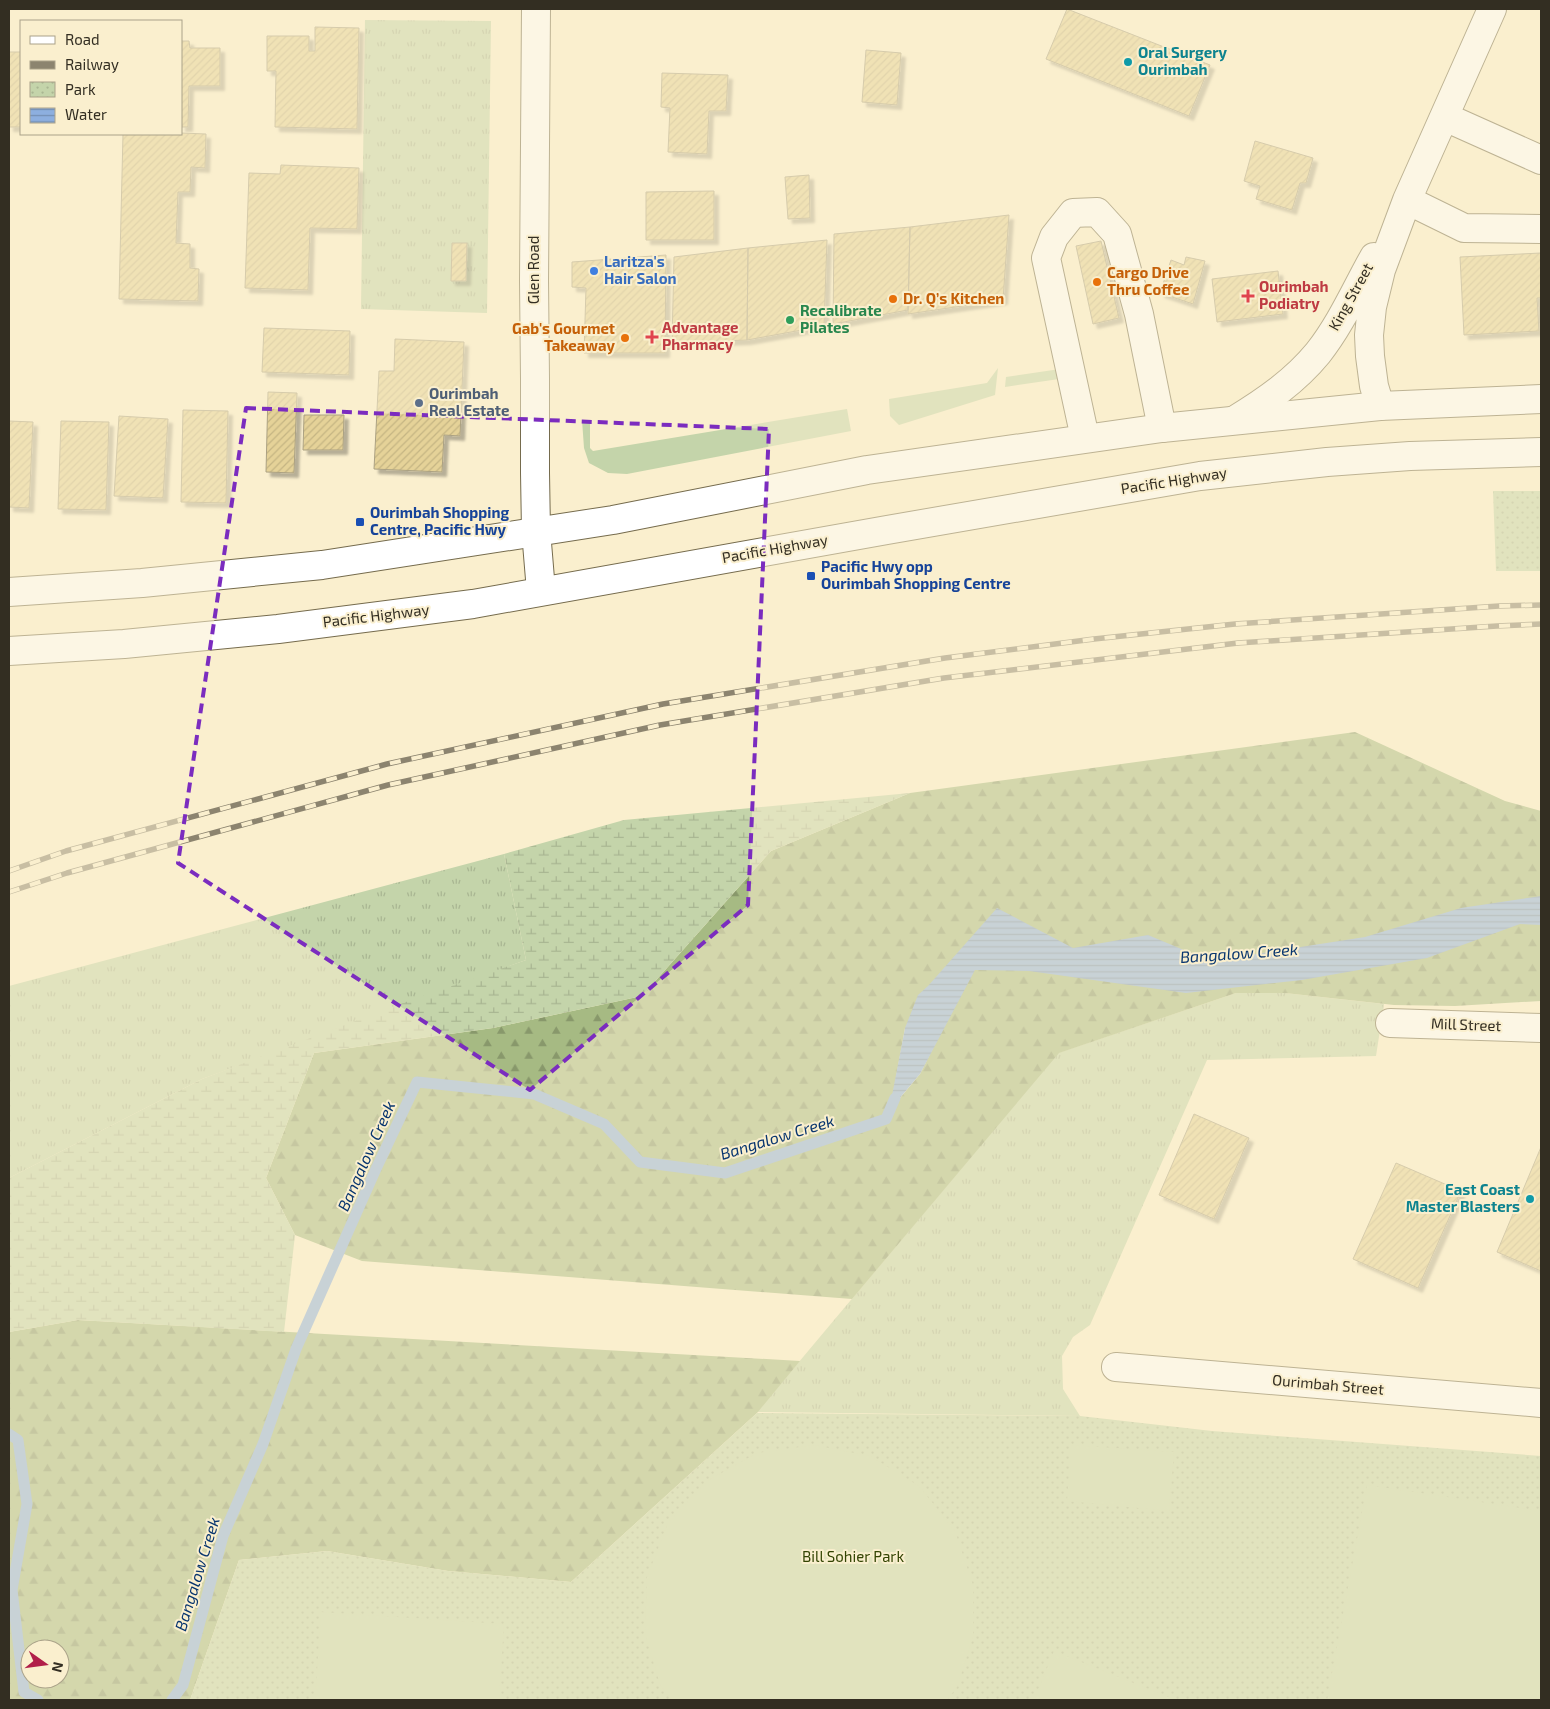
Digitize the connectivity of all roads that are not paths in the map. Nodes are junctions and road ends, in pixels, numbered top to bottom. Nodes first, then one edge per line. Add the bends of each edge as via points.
1 (536, 9) edge
2 (1492, 9) edge
3 (1445, 117) junction
4 (1541, 160) edge
5 (1407, 200) junction
6 (1541, 229) edge
7 (1541, 399) edge
8 (1380, 406) junction
9 (1235, 420) junction
10 (1162, 428) junction
11 (1085, 438) junction
12 (1541, 452) edge
13 (536, 531) junction
14 (541, 591) junction
15 (9, 592) edge
16 (9, 650) edge
17 (1390, 1023) dead end
18 (1541, 1028) edge
19 (1116, 1367) dead end
20 (1541, 1403) edge

1 - 13 main road, Glen Road
2 - 3 main road, King Street
3 - 4 main road
3 - 5 main road, King Street
5 - 6 main road via 1464,228
5 - 8 main road, King Street via 1372,307 1370,356
5 - 9 main road, King Street via 1344,313 1318,352 1281,389
7 - 8 main road
8 - 9 main road
9 - 10 main road
10 - 11 main road
10 - 11 main road via 1139,314 1117,234 1097,212 1072,213 1054,237 1046,258
11 - 13 main road via 867,470 613,520
12 - 14 main road, Pacific Highway via 1410,456 1200,476
13 - 14 main road, Glen Road
13 - 15 main road via 322,565
14 - 16 main road, Pacific Highway via 473,604 278,629 124,644
17 - 18 main road, Mill Street
19 - 20 main road, Ourimbah Street

